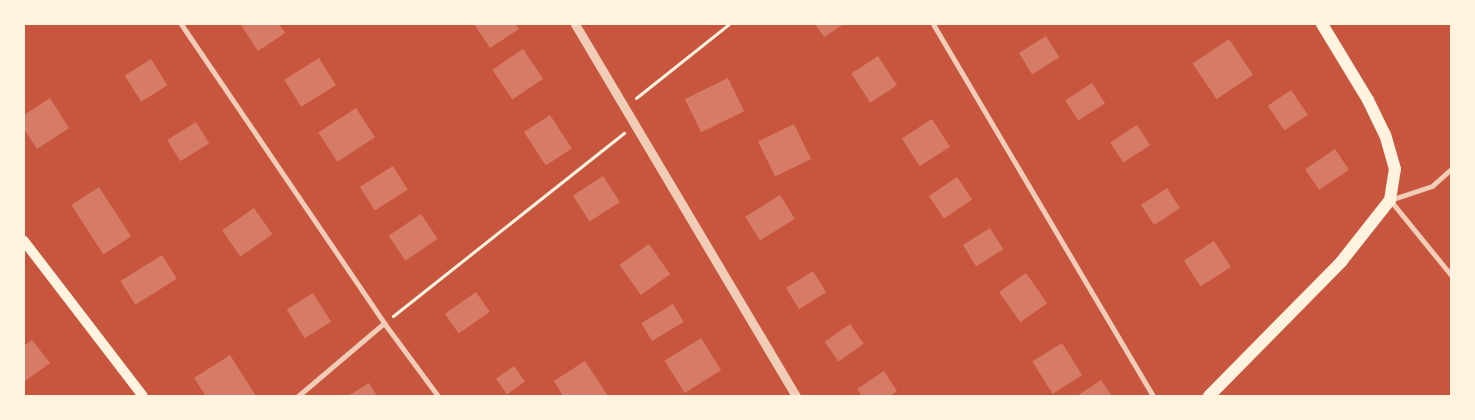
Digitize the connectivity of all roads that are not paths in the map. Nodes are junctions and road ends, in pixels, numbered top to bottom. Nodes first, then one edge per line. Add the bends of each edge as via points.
1 (181, 24) edge
2 (575, 24) edge
3 (933, 24) edge
4 (1322, 24) edge
5 (1451, 170) edge
6 (1390, 200) junction
7 (24, 240) edge
8 (1451, 274) edge
9 (384, 322) junction
10 (143, 396) edge
11 (298, 396) edge
12 (438, 396) edge
13 (796, 396) edge
14 (1153, 396) edge
15 (1209, 396) edge

1 - 9 street
2 - 13 street
3 - 14 street
4 - 6 main road via 1385,136 1395,169
5 - 6 street via 1432,186
6 - 8 street
6 - 15 main road via 1341,262
7 - 10 main road
9 - 11 street
9 - 12 street

